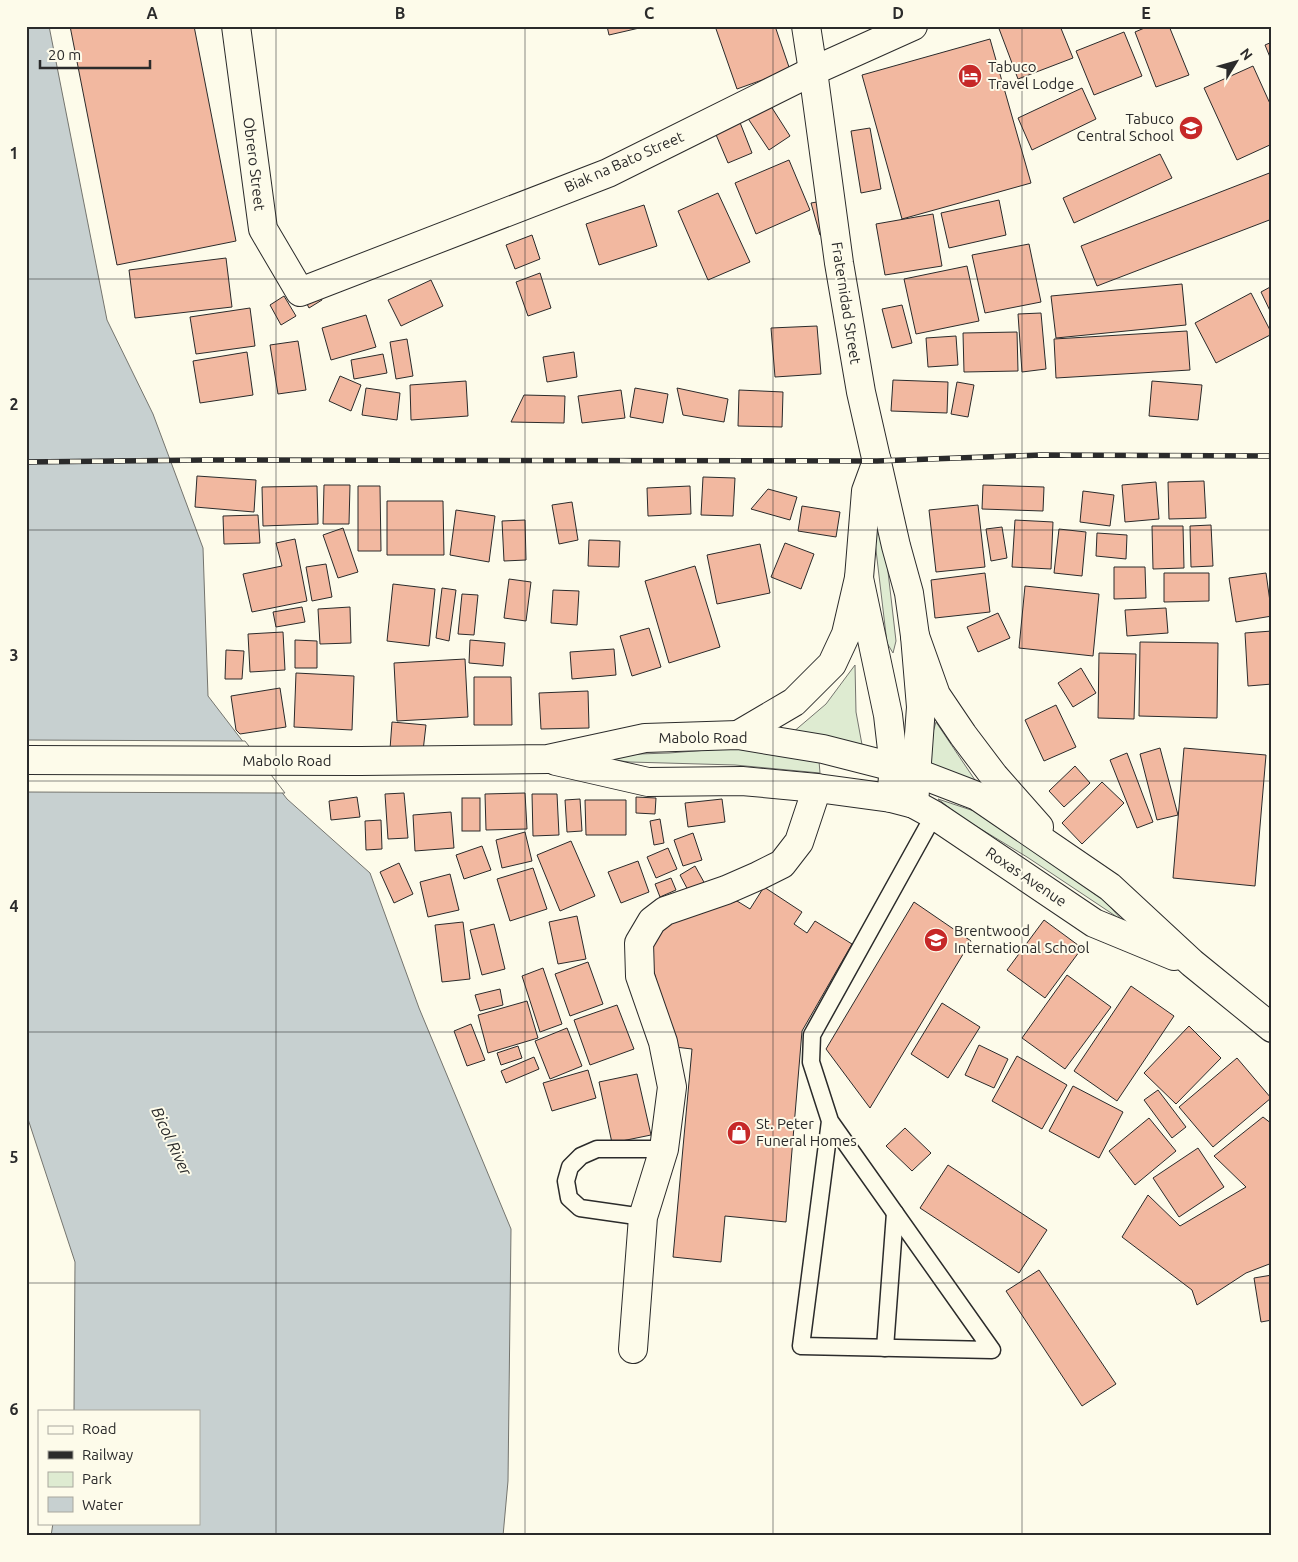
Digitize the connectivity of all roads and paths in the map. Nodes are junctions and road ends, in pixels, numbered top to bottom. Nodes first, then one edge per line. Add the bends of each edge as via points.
1 (236, 26) edge
2 (806, 26) edge
3 (913, 26) edge
4 (813, 71) junction
5 (300, 292) joint
6 (876, 460) junction
7 (859, 578) junction
8 (915, 636) junction
9 (738, 735) junction
10 (548, 758) junction
11 (26, 760) edge
12 (906, 770) junction
13 (817, 788) junction
14 (913, 806) junction
15 (1068, 860) junction
16 (1192, 963) junction
17 (1272, 1028) edge
18 (830, 1121) junction
19 (664, 1149) junction
20 (895, 1212) junction
21 (643, 1218) junction
22 (885, 1348) junction
23 (633, 1349) dead end

1 - 5 main road, Obrero Street via 263,229
2 - 4 main road, Fraternidad Street
3 - 4 main road, Biak na Bato Street
4 - 5 main road, Biak na Bato Street via 608,173
4 - 6 main road, Fraternidad Street via 839,263
6 - 7 main road via 866,491
6 - 8 main road, Fraternidad Street via 909,593
7 - 9 main road via 846,634 832,664 794,702
7 - 12 main road
8 - 12 main road via 921,707
8 - 15 main road via 936,695 963,736
9 - 10 main road, Mabolo Road via 645,738
9 - 12 main road, Mabolo Road via 823,749
10 - 11 main road, Mabolo Road
10 - 13 main road, Mabolo Road via 648,782 742,782
12 - 14 main road
12 - 15 main road, Roxas Avenue via 977,796
13 - 14 main road, Mabolo Road
13 - 19 main road via 799,842 782,864 726,890 665,911 652,921 638,943 640,976 663,1042 672,1087
14 - 16 main road, Roxas Avenue via 1094,923
14 - 18 lane via 812,1035 811,1062
15 - 16 main road, Roxas Avenue via 1110,887
16 - 17 main road, Roxas Avenue
18 - 20 lane
18 - 22 lane via 801,1346
19 - 21 main road
19 - 21 lane via 597,1149 581,1156 570,1167 566,1181 569,1198 580,1208
20 - 22 lane
20 - 22 lane via 992,1350
21 - 23 main road

